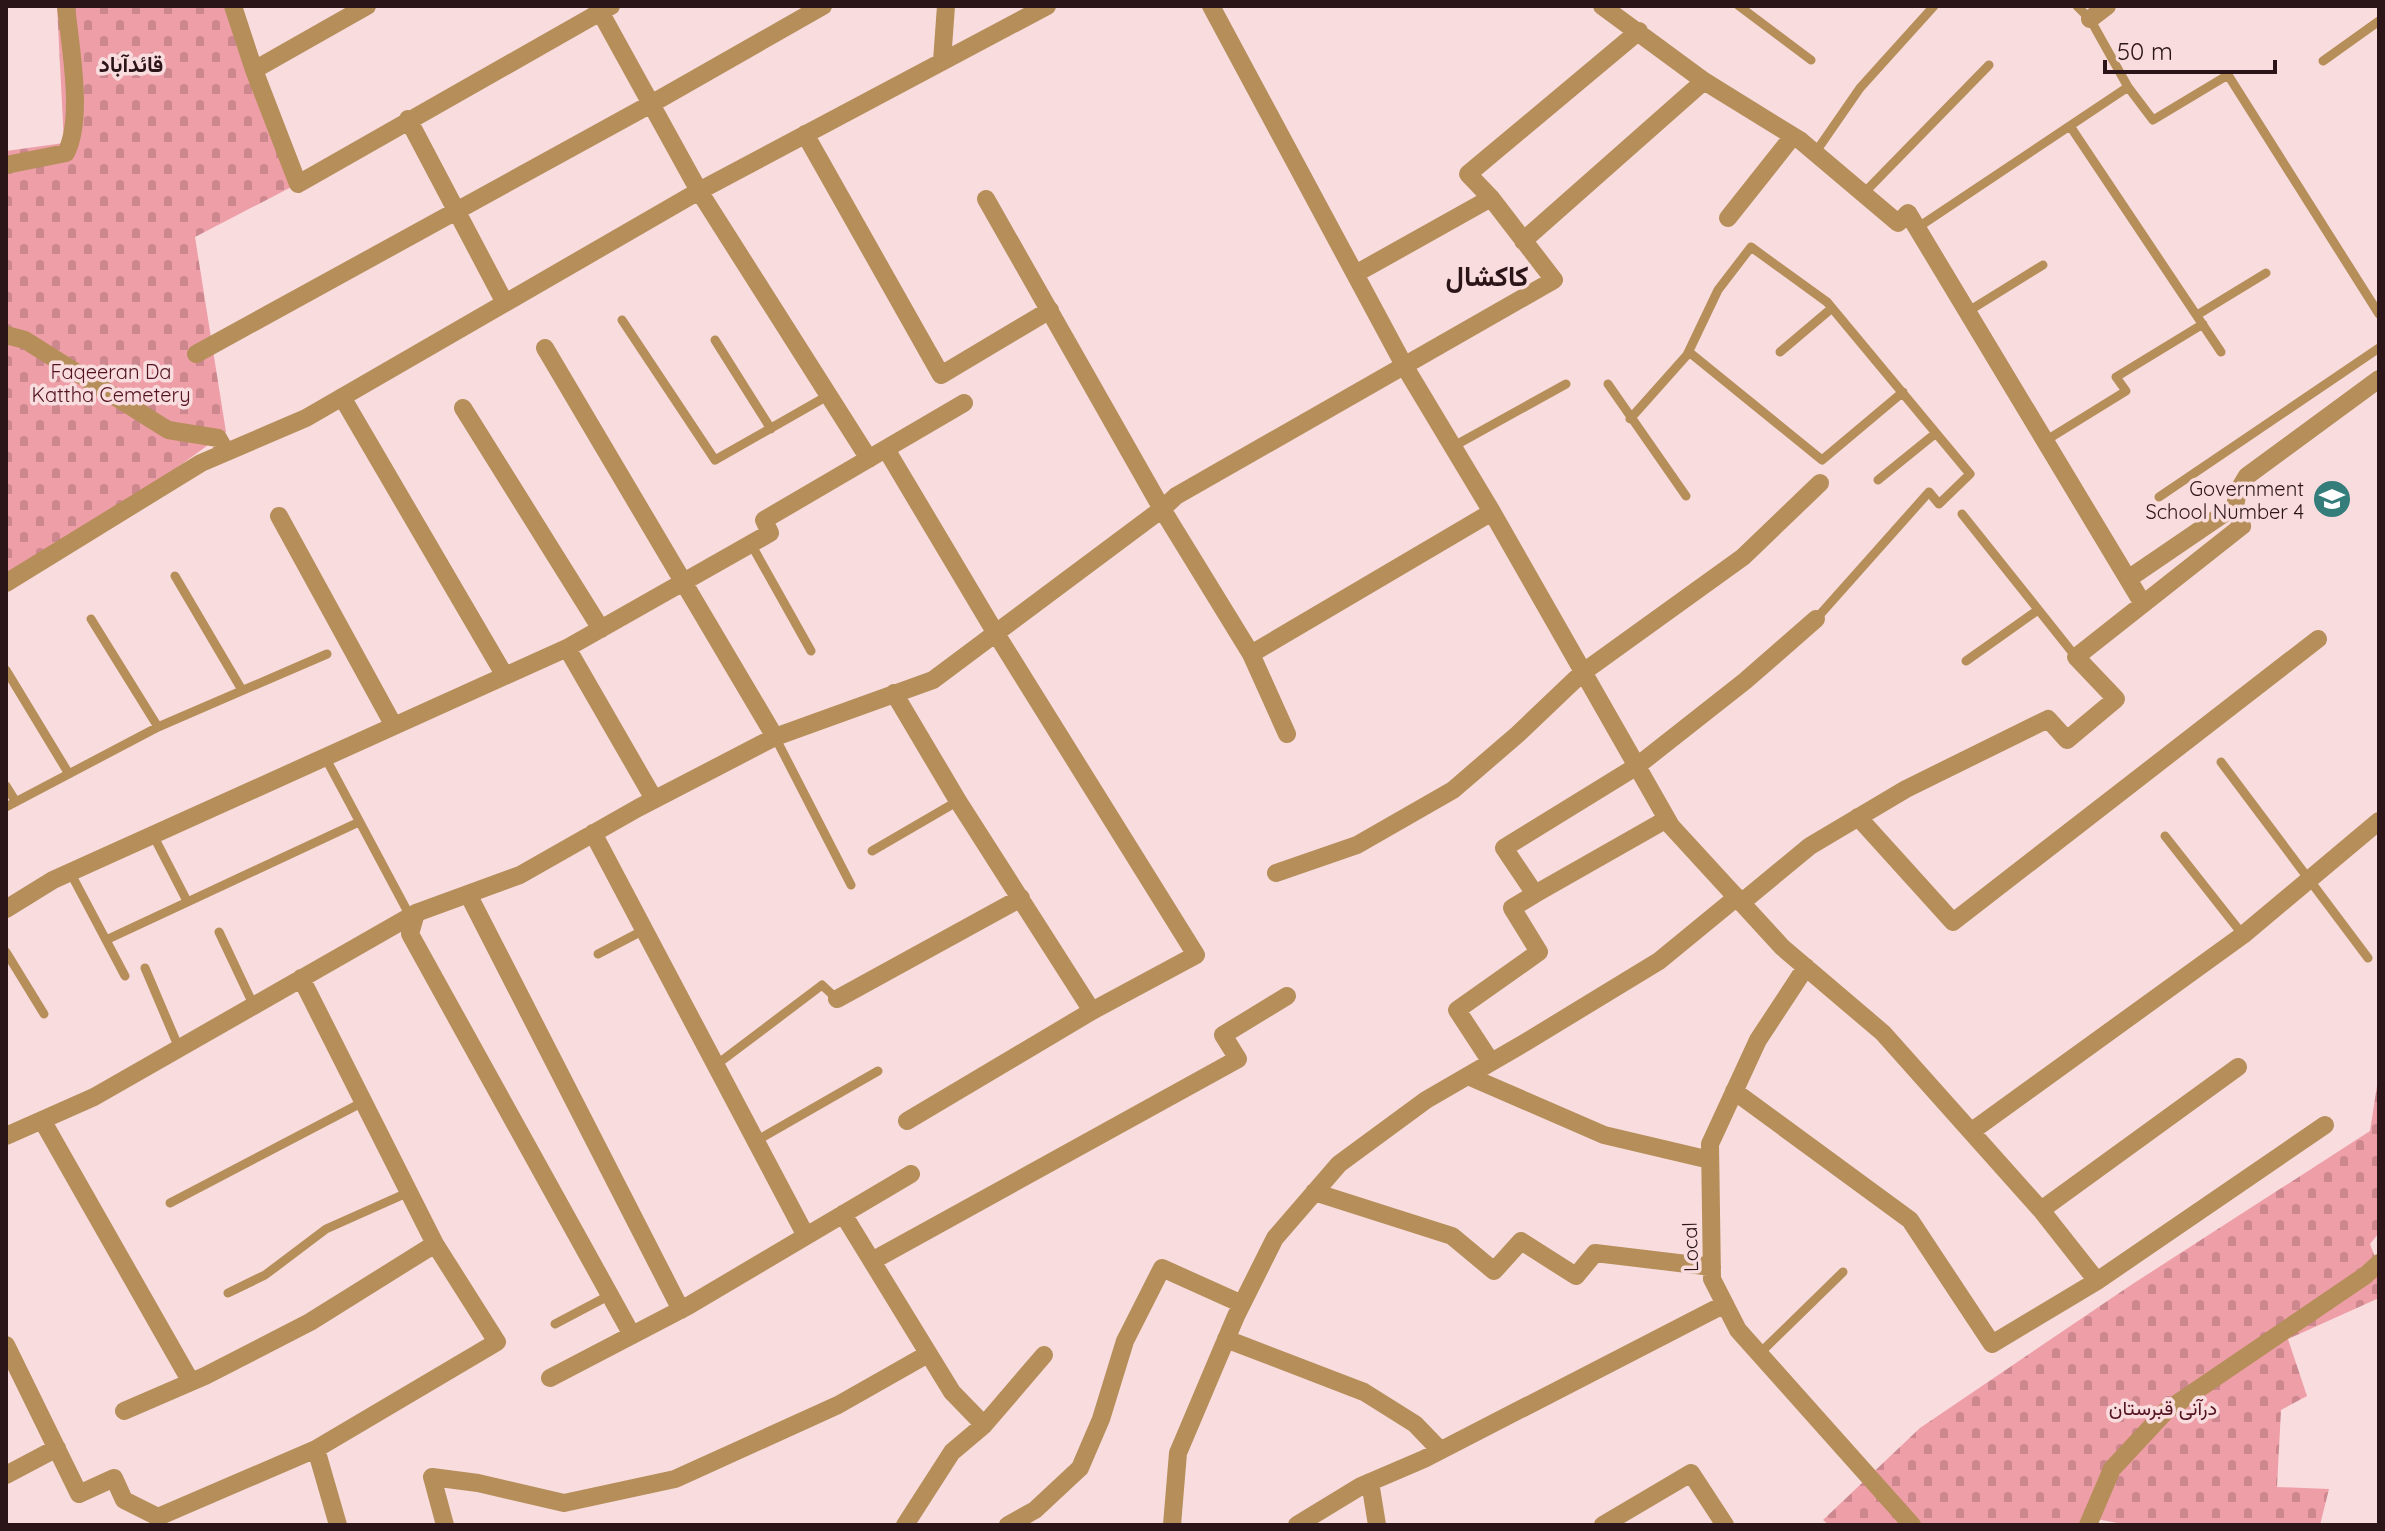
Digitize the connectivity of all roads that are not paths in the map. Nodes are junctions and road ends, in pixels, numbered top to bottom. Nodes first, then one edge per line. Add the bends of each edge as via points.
1 (66, 6) edge
2 (233, 6) edge
3 (367, 6) edge
4 (823, 6) edge
5 (946, 6) edge
6 (1047, 6) edge
7 (1211, 6) edge
8 (1739, 6) edge
9 (1934, 6) edge
10 (2107, 6) edge
11 (603, 8) edge
12 (1614, 9) edge
13 (2084, 12) edge
14 (2379, 21) edge
15 (1639, 31) junction
16 (1811, 60) dead end
17 (942, 61) junction
18 (2323, 61) dead end
19 (1989, 65) dead end
20 (254, 70) junction
21 (1704, 81) junction
22 (2128, 87) junction
23 (651, 104) junction
24 (408, 119) junction
25 (2070, 126) junction
26 (805, 134) junction
27 (1793, 136) junction
28 (1815, 153) junction
29 (6, 165) edge
30 (699, 191) junction
31 (1863, 194) junction
32 (1491, 198) junction
33 (986, 199) dead end
34 (455, 210) junction
35 (1728, 218) dead end
36 (1917, 228) junction
37 (1523, 241) junction
38 (2043, 265) dead end
39 (1357, 273) junction
40 (2266, 273) dead end
41 (505, 303) junction
42 (1832, 308) junction
43 (1050, 310) junction
44 (1967, 312) junction
45 (2379, 314) edge
46 (622, 320) dead end
47 (2200, 320) junction
48 (6, 335) edge
49 (715, 340) dead end
50 (545, 348) dead end
51 (2379, 348) edge
52 (1689, 352) junction
53 (1780, 352) dead end
54 (2221, 352) dead end
55 (196, 354) dead end
56 (1405, 367) junction
57 (2379, 379) edge
58 (1566, 384) dead end
59 (1608, 384) dead end
60 (1903, 392) junction
61 (829, 395) junction
62 (342, 397) junction
63 (964, 403) dead end
64 (463, 408) dead end
65 (1630, 419) junction
66 (771, 429) junction
67 (1936, 433) junction
68 (2045, 441) junction
69 (1454, 446) junction
70 (886, 449) junction
71 (226, 452) junction
72 (869, 459) junction
73 (1878, 480) dead end
74 (1820, 483) dead end
75 (1686, 496) dead end
76 (2159, 497) dead end
77 (2235, 506) junction
78 (1162, 509) junction
79 (1492, 512) junction
80 (1962, 514) dead end
81 (279, 516) dead end
82 (751, 544) junction
83 (175, 576) dead end
84 (2128, 579) junction
85 (684, 582) junction
86 (6, 583) edge
87 (2143, 604) junction
88 (2038, 610) junction
89 (91, 619) dead end
90 (1816, 619) joint
91 (601, 629) junction
92 (995, 632) junction
93 (2318, 639) dead end
94 (567, 648) junction
95 (811, 651) dead end
96 (327, 654) dead end
97 (1251, 654) junction
98 (2076, 657) junction
99 (1966, 661) dead end
100 (6, 670) edge
101 (1582, 673) junction
102 (505, 676) junction
103 (242, 690) junction
104 (894, 693) junction
105 (394, 726) junction
106 (158, 727) junction
107 (1287, 734) dead end
108 (775, 737) junction
109 (325, 757) junction
110 (2221, 762) dead end
111 (1637, 766) junction
112 (69, 774) junction
113 (6, 786) edge
114 (654, 799) junction
115 (958, 801) junction
116 (11, 804) edge
117 (1858, 817) junction
118 (1667, 819) junction
119 (2379, 821) edge
120 (359, 822) junction
121 (593, 833) junction
122 (153, 835) junction
123 (2165, 836) dead end
124 (872, 851) dead end
125 (70, 872) junction
126 (1276, 873) dead end
127 (2311, 880) junction
128 (851, 885) dead end
129 (468, 894) junction
130 (1535, 894) junction
131 (1021, 898) junction
132 (1739, 900) junction
133 (187, 901) junction
134 (6, 909) edge
135 (413, 914) junction
136 (644, 930) junction
137 (219, 932) dead end
138 (2243, 935) junction
139 (106, 940) junction
140 (6, 952) edge
141 (598, 954) dead end
142 (2368, 958) dead end
143 (1806, 967) junction
144 (145, 968) dead end
145 (125, 976) dead end
146 (301, 978) junction
147 (1287, 996) dead end
148 (837, 999) joint
149 (254, 1006) junction
150 (1092, 1011) junction
151 (44, 1014) dead end
152 (179, 1048) junction
153 (1491, 1062) junction
154 (716, 1066) junction
155 (2238, 1067) dead end
156 (878, 1071) dead end
157 (1468, 1076) junction
158 (1734, 1091) junction
159 (363, 1102) junction
160 (42, 1120) junction
161 (907, 1121) dead end
162 (2325, 1125) dead end
163 (1972, 1131) junction
164 (6, 1136) edge
165 (756, 1141) junction
166 (1710, 1160) junction
167 (911, 1174) dead end
168 (409, 1192) junction
169 (1314, 1192) junction
170 (170, 1203) dead end
171 (2041, 1210) junction
172 (843, 1214) junction
173 (806, 1236) junction
174 (435, 1244) junction
175 (872, 1261) junction
176 (2379, 1263) edge
177 (1712, 1267) junction
178 (1843, 1272) dead end
179 (2097, 1281) junction
180 (228, 1293) dead end
181 (610, 1295) junction
182 (1242, 1304) junction
183 (1725, 1304) junction
184 (681, 1310) junction
185 (555, 1324) dead end
186 (632, 1335) junction
187 (1226, 1339) junction
188 (6, 1345) edge
189 (928, 1354) junction
190 (1759, 1354) junction
191 (1044, 1355) dead end
192 (550, 1378) dead end
193 (191, 1382) junction
194 (124, 1411) dead end
195 (984, 1425) junction
196 (57, 1448) junction
197 (316, 1449) junction
198 (1440, 1450) junction
199 (6, 1475) edge
200 (1370, 1482) junction
201 (338, 1525) edge
202 (445, 1525) edge
203 (905, 1525) edge
204 (1008, 1525) edge
205 (1172, 1525) edge
206 (1297, 1525) edge
207 (1377, 1525) edge
208 (1603, 1525) edge
209 (1725, 1525) edge
210 (1912, 1525) edge
211 (2088, 1525) edge

1 - 29 street via 75,114 72,141 66,153
2 - 20 street
3 - 20 street
4 - 23 street
5 - 17 street
6 - 17 street
7 - 39 street
8 - 16 lane
9 - 28 lane via 1860,88
10 - 13 street
11 - 23 street
11 - 24 street
12 - 15 street
13 - 22 lane
14 - 18 lane
15 - 21 street
15 - 32 street via 1468,174
17 - 26 street
19 - 31 lane
20 - 24 street via 298,184
21 - 27 street
21 - 37 street
22 - 25 lane
22 - 45 lane via 2153,120 2228,75
23 - 30 street
23 - 34 street
24 - 34 street
25 - 36 lane
25 - 47 lane
26 - 30 street
26 - 43 street via 941,375
27 - 28 street
27 - 35 street
28 - 31 street
30 - 41 street
30 - 61 street
31 - 36 street via 1898,223 1908,213
32 - 37 street
32 - 39 street
33 - 43 street
34 - 41 street
34 - 55 street
36 - 44 street
37 - 56 street via 1554,280
38 - 44 lane
39 - 56 street
40 - 47 lane
41 - 62 street
42 - 52 lane via 1751,247 1718,290
42 - 53 lane
42 - 60 lane
43 - 78 street
44 - 68 street
46 - 66 lane via 715,460
47 - 54 lane
47 - 68 lane via 2116,377 2126,391
48 - 71 street via 25,340 168,430 218,438
49 - 66 lane
50 - 85 street
51 - 76 lane
52 - 60 lane via 1822,460
52 - 65 lane
56 - 69 street
56 - 78 street via 1176,496
57 - 77 street via 2247,476
58 - 69 lane
59 - 65 lane
60 - 67 lane
61 - 66 lane
61 - 72 street
62 - 71 street
62 - 102 street
63 - 70 street
64 - 91 street
65 - 75 lane
67 - 73 lane
67 - 90 lane via 1970,474 1939,504 1929,492
68 - 84 street
69 - 79 street
70 - 72 street
70 - 92 street
71 - 86 street
72 - 82 street via 764,520 770,533
74 - 101 street via 1743,557
77 - 84 street
77 - 87 street via 2242,526
78 - 92 street
78 - 97 street
79 - 97 street
79 - 101 street
80 - 88 lane
81 - 105 street
82 - 85 street
82 - 95 lane
83 - 103 lane
84 - 87 street
85 - 91 street
85 - 108 street
87 - 98 street
88 - 98 lane
88 - 99 lane
89 - 106 lane
90 - 111 street
91 - 94 street
92 - 104 street via 933,680
92 - 150 street via 1196,955
93 - 117 street via 1953,922
94 - 102 street
94 - 114 street
96 - 103 lane
97 - 107 street
98 - 117 street via 2116,699 2067,740 2048,719
100 - 112 lane
101 - 111 street
101 - 126 street via 1453,790 1357,845
102 - 105 street
103 - 106 lane
104 - 108 street
104 - 115 street
105 - 109 street
106 - 112 lane
108 - 114 street
108 - 128 lane
109 - 120 lane
109 - 122 street
110 - 127 lane
111 - 118 street
111 - 130 street via 1504,848
112 - 116 lane
113 - 116 lane
114 - 121 street
115 - 124 lane
115 - 131 street
117 - 132 street
118 - 130 street
118 - 132 street
119 - 127 street
120 - 133 lane
120 - 135 lane
121 - 129 street via 520,875
121 - 136 street
122 - 125 street
122 - 133 lane
123 - 138 lane
125 - 134 street
125 - 139 lane
127 - 138 street
127 - 142 lane
129 - 135 street
129 - 184 street
130 - 153 street via 1512,908 1539,952 1457,1010
131 - 148 street
131 - 150 street
132 - 143 street
132 - 153 street via 1659,961
133 - 139 lane
135 - 146 street
135 - 181 street via 410,934
136 - 141 lane
136 - 154 street
137 - 149 lane
138 - 163 street
139 - 145 lane
140 - 151 lane
143 - 158 street, Local via 1758,1040
143 - 163 street via 1883,1033
144 - 152 lane
146 - 149 street
146 - 159 street
147 - 175 street via 1223,1035 1238,1059
148 - 154 lane via 822,985
149 - 152 street
150 - 161 street
152 - 160 street
153 - 157 street
154 - 165 street
155 - 171 street
156 - 165 lane
157 - 166 street via 1604,1135
157 - 169 street via 1339,1164
158 - 166 street, Local via 1710,1144
158 - 179 street via 1910,1220 1992,1344
159 - 168 street
159 - 170 lane
160 - 164 street
160 - 193 street
162 - 179 street
163 - 171 street
165 - 173 street
166 - 177 street, Local
167 - 172 street
168 - 174 street
168 - 180 lane via 326,1229 265,1275
169 - 177 street via 1452,1236 1494,1271 1521,1241 1576,1276 1595,1253
169 - 182 street via 1275,1238
171 - 179 street
172 - 173 street
172 - 175 street
173 - 184 street
174 - 193 street via 310,1322
174 - 197 street via 497,1342
175 - 189 street
176 - 211 street via 2166,1411 2112,1469
177 - 183 street, Local
178 - 190 lane
181 - 185 lane
181 - 186 street
182 - 187 street
182 - 204 street via 1162,1268 1125,1341 1080,1468 1035,1510
183 - 190 street, Local
183 - 198 street
184 - 186 street
186 - 192 street
187 - 198 street via 1364,1392 1415,1424
187 - 205 street via 1178,1453
188 - 196 street
189 - 195 street via 952,1392
189 - 202 street via 838,1405 675,1479 564,1503 432,1477
190 - 210 street, Local
191 - 195 street
193 - 194 street
195 - 203 street via 952,1452
196 - 197 street via 79,1494 114,1478 124,1500 158,1517
196 - 199 street
197 - 201 street
198 - 200 street
200 - 206 street
200 - 207 street
208 - 209 street via 1691,1473

